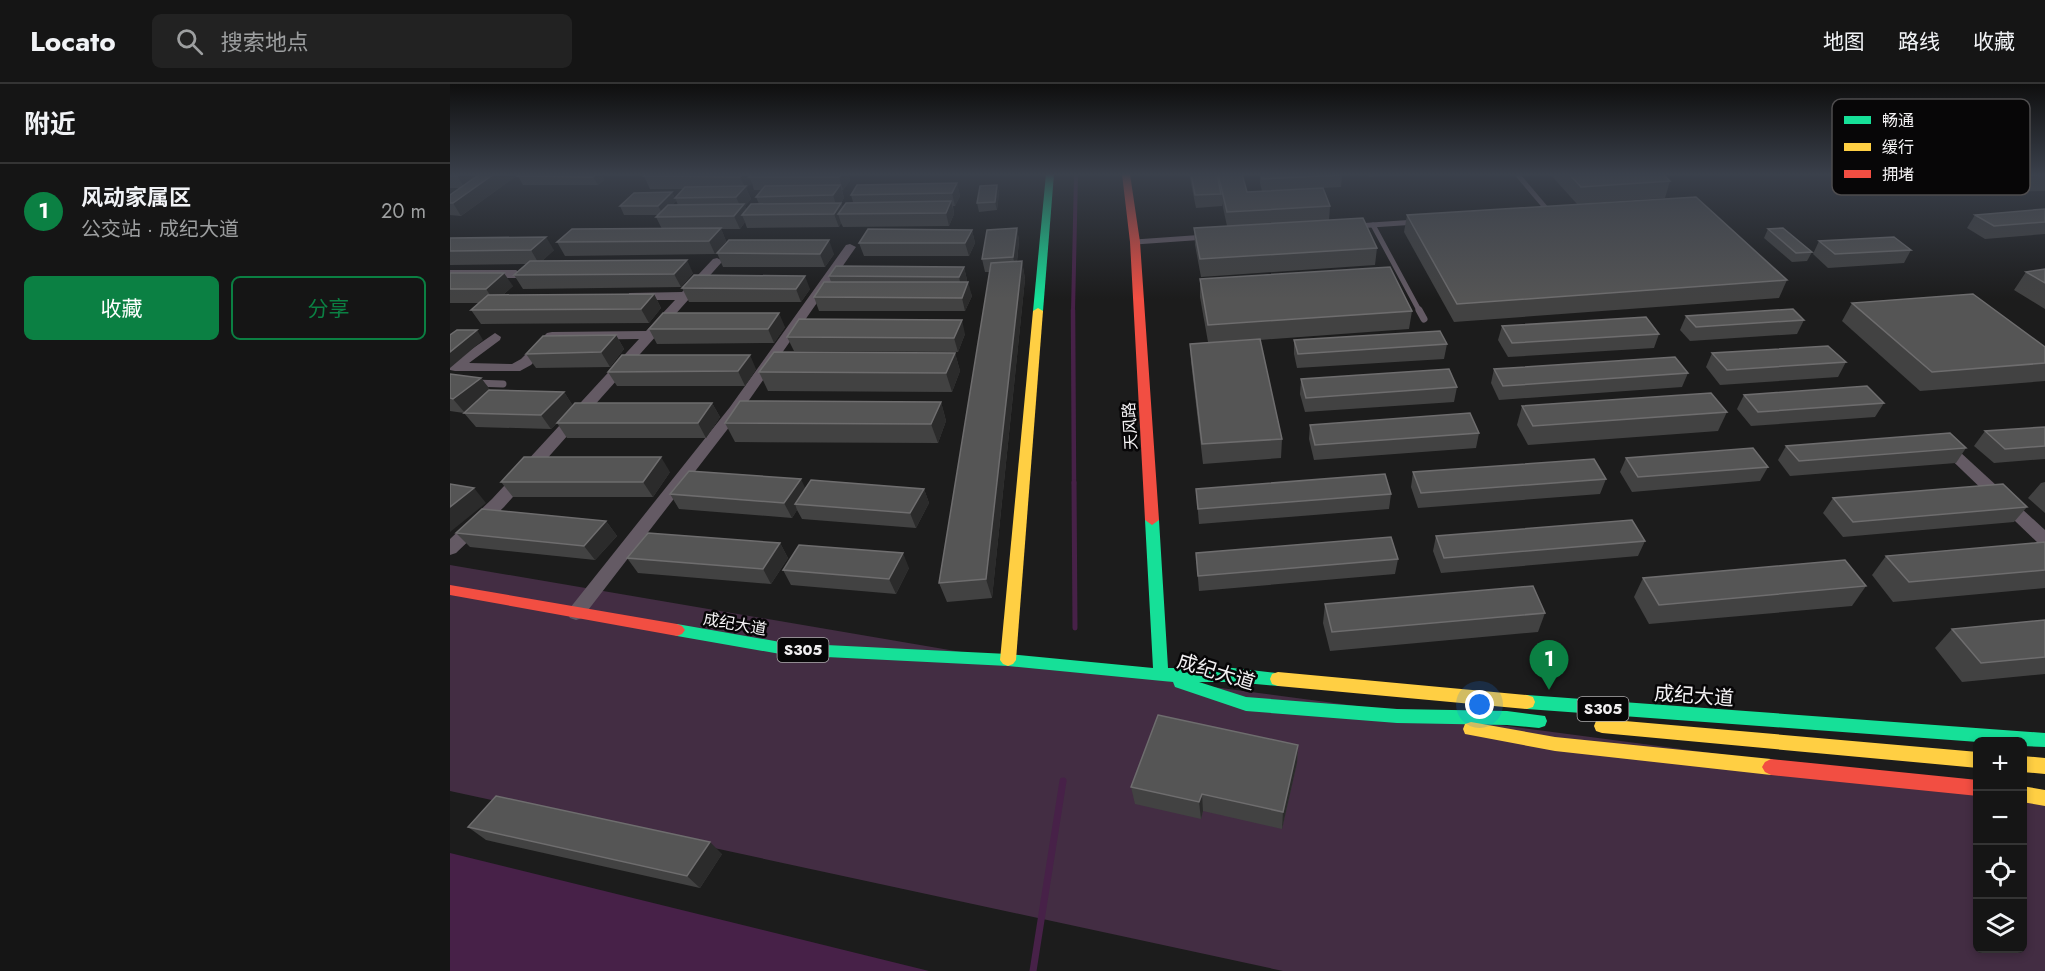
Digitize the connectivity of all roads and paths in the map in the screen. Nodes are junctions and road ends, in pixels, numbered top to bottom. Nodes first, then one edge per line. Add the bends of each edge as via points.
1 (1046, 215) edge
2 (1131, 215) edge
3 (1420, 222) edge
4 (1373, 225) junction
5 (1349, 227) edge
6 (1218, 236) edge
7 (1135, 242) junction
8 (850, 247) dead end
9 (717, 261) edge
10 (450, 274) edge
11 (516, 274) edge
12 (614, 296) edge
13 (686, 296) junction
14 (1424, 319) dead end
15 (650, 335) junction
16 (495, 337) dead end
17 (460, 383) edge
18 (503, 384) dead end
19 (1938, 439) edge
20 (2045, 540) edge
21 (450, 549) edge
22 (450, 590) edge
23 (576, 613) junction
24 (1008, 660) junction
25 (1161, 675) junction
26 (1397, 716) junction
27 (1554, 722) dead end
28 (1590, 725) dead end
29 (2045, 740) edge
30 (1973, 759) edge
31 (2027, 764) edge
32 (2045, 765) edge
33 (1973, 788) edge
34 (2027, 795) edge
35 (2045, 798) edge

1 - 24 main road
2 - 7 main road, 天风路
3 - 4 lane
4 - 5 lane
4 - 14 lane
6 - 7 lane
7 - 25 main road, 天风路
8 - 23 street via 735,410
9 - 13 street
10 - 11 street
12 - 13 street
13 - 15 street
15 - 16 street via 552,336 515,368 455,367
15 - 21 street via 498,503
17 - 18 lane
19 - 20 street
22 - 23 main road, 成纪大道 / S305
23 - 24 main road, 成纪大道 / S305 via 786,649
24 - 25 main road, 成纪大道 / S305
25 - 26 main road, 成纪大道 via 1246,704
25 - 29 main road, 成纪大道 / S305 via 1233,675 1605,709
26 - 27 main road, 成纪大道
26 - 33 main road via 1555,744
28 - 30 main road
31 - 32 main road
34 - 35 main road

